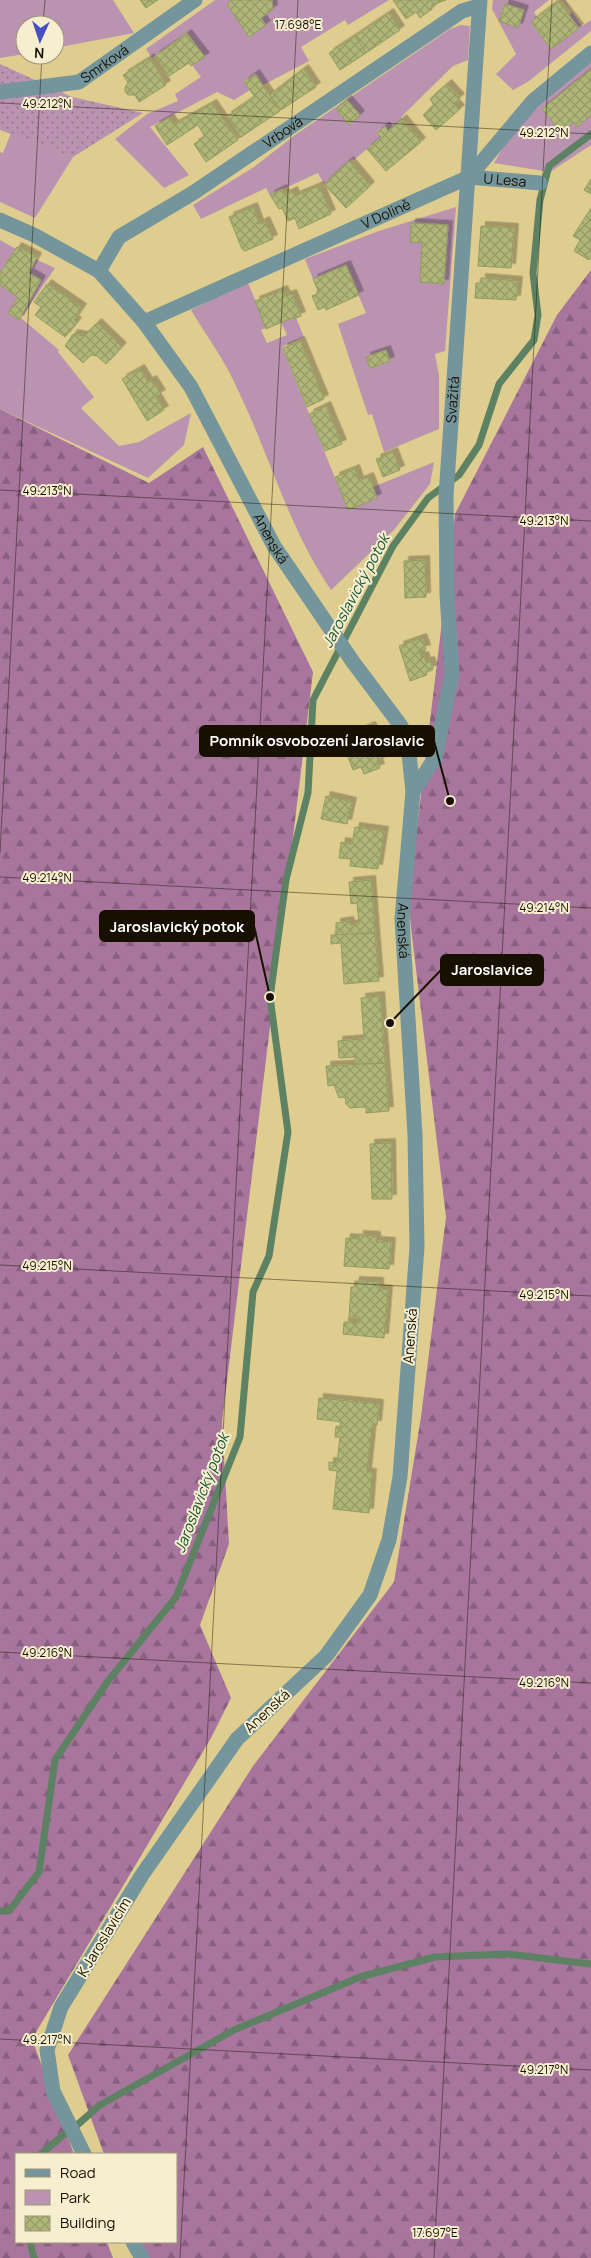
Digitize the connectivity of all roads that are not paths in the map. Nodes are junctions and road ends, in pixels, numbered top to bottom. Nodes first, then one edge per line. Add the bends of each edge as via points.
1 (195, 0) edge
2 (480, 3) edge
3 (591, 53) edge
4 (0, 92) edge
5 (469, 176) junction
6 (540, 183) dead end
7 (0, 220) edge
8 (99, 271) junction
9 (144, 322) junction
10 (413, 792) junction
11 (236, 1739) joint
12 (84, 2153) edge
13 (134, 2243) edge
14 (142, 2258) edge

1 - 4 street, Smrková via 79,82
2 - 5 street, Svažitá
2 - 8 street, Vrbová via 462,11 193,193 119,237
3 - 5 street, V Dolině via 533,101
5 - 6 street, U Lesa
5 - 9 street, V Dolině
5 - 10 street, Svažitá via 446,496 452,674 435,758
7 - 8 street, Anenská
8 - 9 street, Anenská
9 - 10 street, Anenská via 191,387 274,546 401,726 409,754
10 - 11 street, Anenská via 402,919 415,1135 417,1247 400,1477 389,1540 370,1595 326,1656
11 - 12 street, K Jaroslavicím via 142,1874 61,2007 47,2050 53,2091
13 - 14 street

